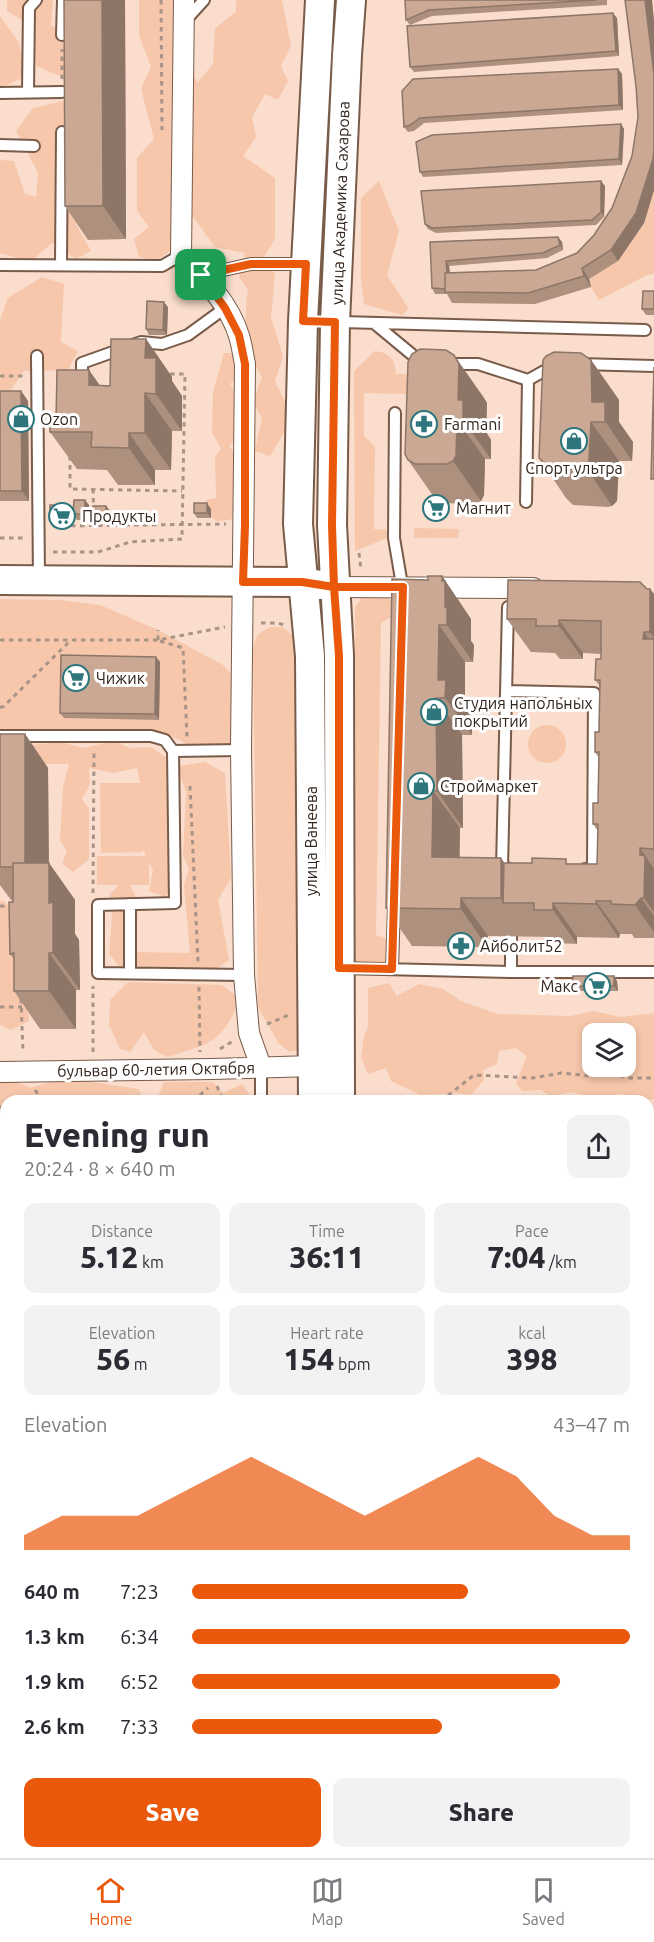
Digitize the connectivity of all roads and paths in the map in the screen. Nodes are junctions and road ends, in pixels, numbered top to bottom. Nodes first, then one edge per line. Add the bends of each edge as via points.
1 (36, 0) edge
2 (63, 0) edge
3 (161, 0) edge
4 (184, 0) edge
5 (204, 0) edge
6 (320, 0) edge
7 (351, 0) edge
8 (183, 22) junction
9 (62, 35) edge
10 (28, 92) junction
11 (62, 92) edge
12 (0, 93) edge
13 (62, 132) edge
14 (162, 132) dead end
15 (0, 145) edge
16 (34, 146) dead end
17 (181, 255) junction
18 (306, 264) junction
19 (0, 265) edge
20 (61, 265) junction
21 (201, 275) junction
22 (225, 308) junction
23 (303, 321) junction
24 (335, 322) junction
25 (374, 323) junction
26 (645, 330) dead end
27 (37, 356) dead end
28 (654, 366) edge
29 (164, 374) dead end
30 (0, 376) edge
31 (14, 376) dead end
32 (528, 380) junction
33 (82, 390) edge
34 (395, 413) dead end
35 (70, 455) edge
36 (93, 489) junction
37 (182, 491) junction
38 (526, 502) dead end
39 (77, 525) dead end
40 (93, 525) dead end
41 (70, 526) dead end
42 (0, 538) edge
43 (19, 538) dead end
44 (159, 540) junction
45 (159, 546) dead end
46 (39, 551) junction
47 (0, 580) edge
48 (39, 580) junction
49 (243, 582) junction
50 (302, 582) junction
51 (334, 587) junction
52 (508, 588) junction
53 (553, 589) edge
54 (403, 593) junction
55 (242, 623) junction
56 (287, 627) dead end
57 (158, 630) dead end
58 (0, 640) edge
59 (71, 640) junction
60 (158, 640) junction
61 (506, 691) junction
62 (0, 707) edge
63 (0, 736) edge
64 (242, 750) junction
65 (173, 751) junction
66 (188, 752) junction
67 (570, 869) edge
68 (516, 872) edge
69 (394, 898) edge
70 (130, 904) junction
71 (0, 906) edge
72 (20, 907) edge
73 (512, 936) dead end
74 (339, 968) junction
75 (392, 969) junction
76 (511, 972) junction
77 (654, 972) edge
78 (130, 973) junction
79 (199, 974) junction
80 (243, 975) junction
81 (21, 996) edge
82 (0, 1007) edge
83 (22, 1007) junction
84 (298, 1011) dead end
85 (267, 1024) dead end
86 (23, 1060) dead end
87 (326, 1065) junction
88 (261, 1067) junction
89 (0, 1072) edge
90 (207, 1076) junction
91 (654, 1078) edge
92 (202, 1095) edge
93 (261, 1095) edge
94 (315, 1095) edge
95 (338, 1095) edge
96 (449, 1095) edge

1 - 10 lane via 29,8
2 - 9 lane
3 - 14 path
4 - 8 street
5 - 8 lane
6 - 18 main road, улица Академика Сахарова
7 - 24 main road, улица Академика Сахарова
8 - 17 street
10 - 11 lane
10 - 12 lane
13 - 20 lane
15 - 16 lane
17 - 20 lane via 162,266
17 - 21 street
18 - 21 lane via 251,264
18 - 23 main road, улица Академика Сахарова
19 - 20 lane
21 - 22 street
22 - 33 lane via 188,335 162,344 141,342 82,363
22 - 49 street via 239,335 245,364
23 - 24 lane
23 - 50 main road, улица Академика Сахарова via 298,524
24 - 25 lane
24 - 51 main road, улица Академика Сахарова
25 - 26 lane
25 - 32 lane via 423,364 478,364
27 - 46 lane
28 - 32 lane via 557,363
29 - 37 path via 185,374
30 - 31 path
32 - 38 lane
34 - 54 lane via 394,538
35 - 36 path via 70,489
36 - 37 path
36 - 40 path
37 - 44 path via 182,539
39 - 41 path
42 - 43 path
44 - 45 path
44 - 46 path via 130,542 98,552
46 - 48 lane
47 - 48 main road
48 - 49 main road
49 - 50 main road
49 - 55 street
50 - 51 main road
50 - 87 main road, улица Ванеева via 310,656
51 - 54 street
51 - 74 main road, улица Ванеева via 339,656
52 - 53 street
52 - 54 street
52 - 61 lane
55 - 56 path via 278,623
55 - 60 path
55 - 64 street
57 - 60 path
58 - 59 path
59 - 60 path
59 - 62 path
60 - 66 path via 183,648
61 - 67 lane via 594,693 593,869
61 - 68 lane via 502,868
63 - 65 lane via 151,736 165,740
64 - 66 lane
64 - 80 street
65 - 66 lane
65 - 70 lane via 175,903
66 - 79 path
69 - 75 lane
70 - 78 lane
70 - 78 lane via 98,905 98,973
71 - 72 path
73 - 76 lane
74 - 75 lane
74 - 87 main road, улица Ванеева
75 - 76 lane
76 - 77 lane
78 - 79 lane
79 - 80 lane
79 - 90 path
80 - 88 street via 249,1033
81 - 83 path
82 - 83 path
83 - 86 path
84 - 85 path
87 - 88 street, бульвар 60-летия Октября
87 - 94 main road, улица Ванеева
87 - 95 main road, улица Ванеева
88 - 90 street, бульвар 60-летия Октября
88 - 93 lane
89 - 90 street, бульвар 60-летия Октября
90 - 92 path via 207,1091
91 - 96 path via 628,1078 612,1073 561,1073 533,1078 474,1075

